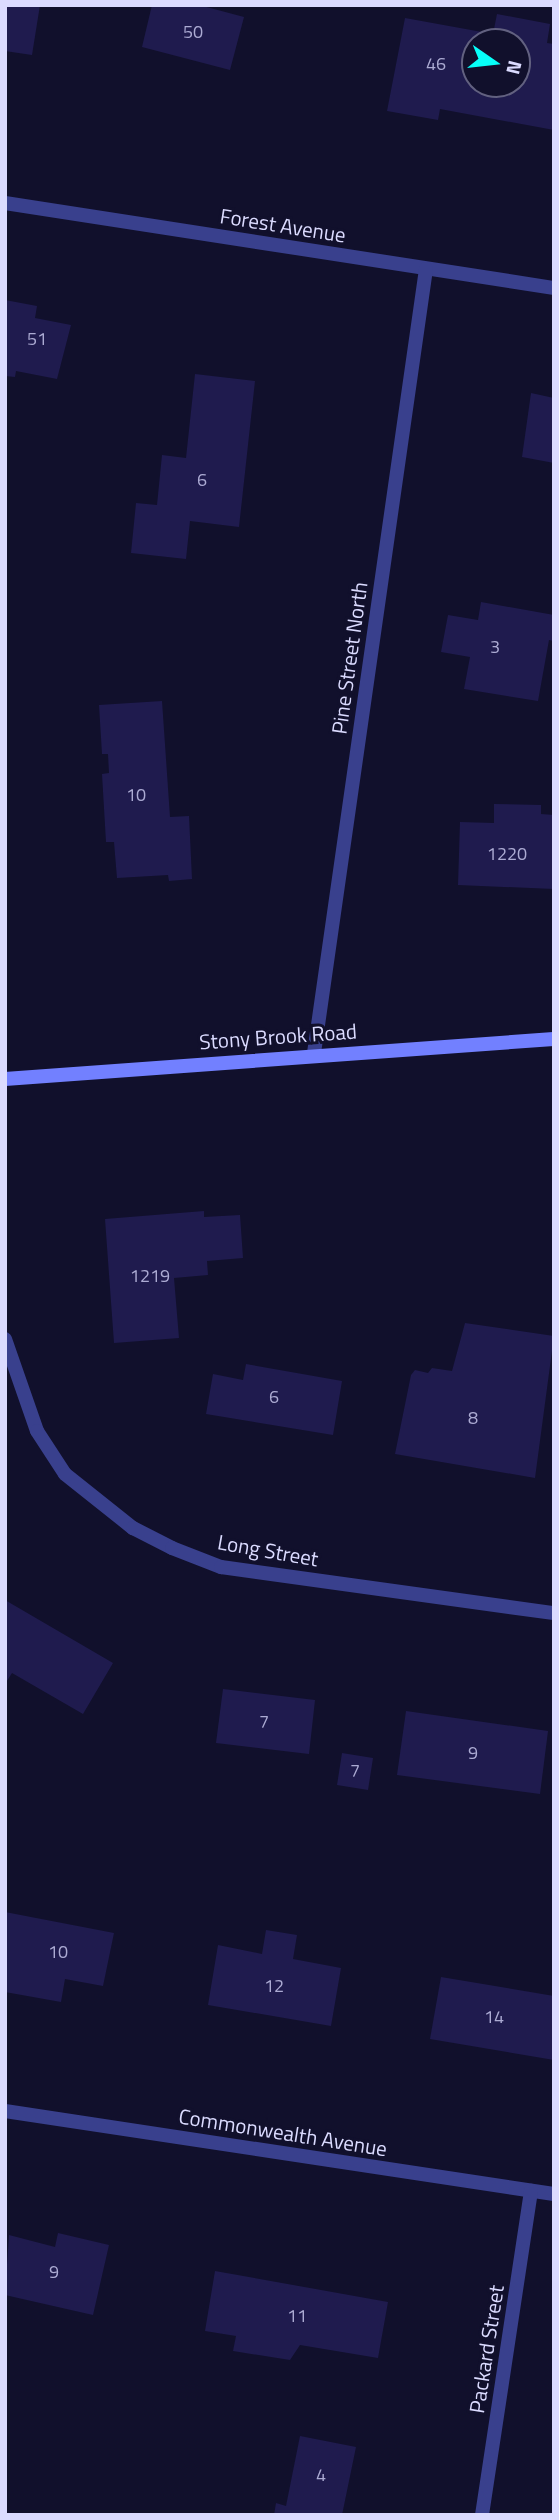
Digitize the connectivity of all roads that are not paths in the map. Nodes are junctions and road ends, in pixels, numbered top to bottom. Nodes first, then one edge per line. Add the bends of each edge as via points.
1 (5, 203) edge
2 (426, 269) junction
3 (554, 288) edge
4 (554, 1039) edge
5 (314, 1053) junction
6 (5, 1079) edge
7 (5, 1339) edge
8 (554, 1613) edge
9 (5, 2111) edge
10 (531, 2190) junction
11 (554, 2194) edge
12 (482, 2515) edge

1 - 2 street, Forest Avenue
2 - 3 street, Forest Avenue
2 - 5 street, Pine Street North
4 - 5 main road, Stony Brook Road
5 - 6 main road, Stony Brook Road
7 - 8 street, Long Street via 37,1431 65,1474 133,1528 172,1548 220,1567
9 - 10 street, Commonwealth Avenue
10 - 11 street, Commonwealth Avenue
10 - 12 street, Packard Street

